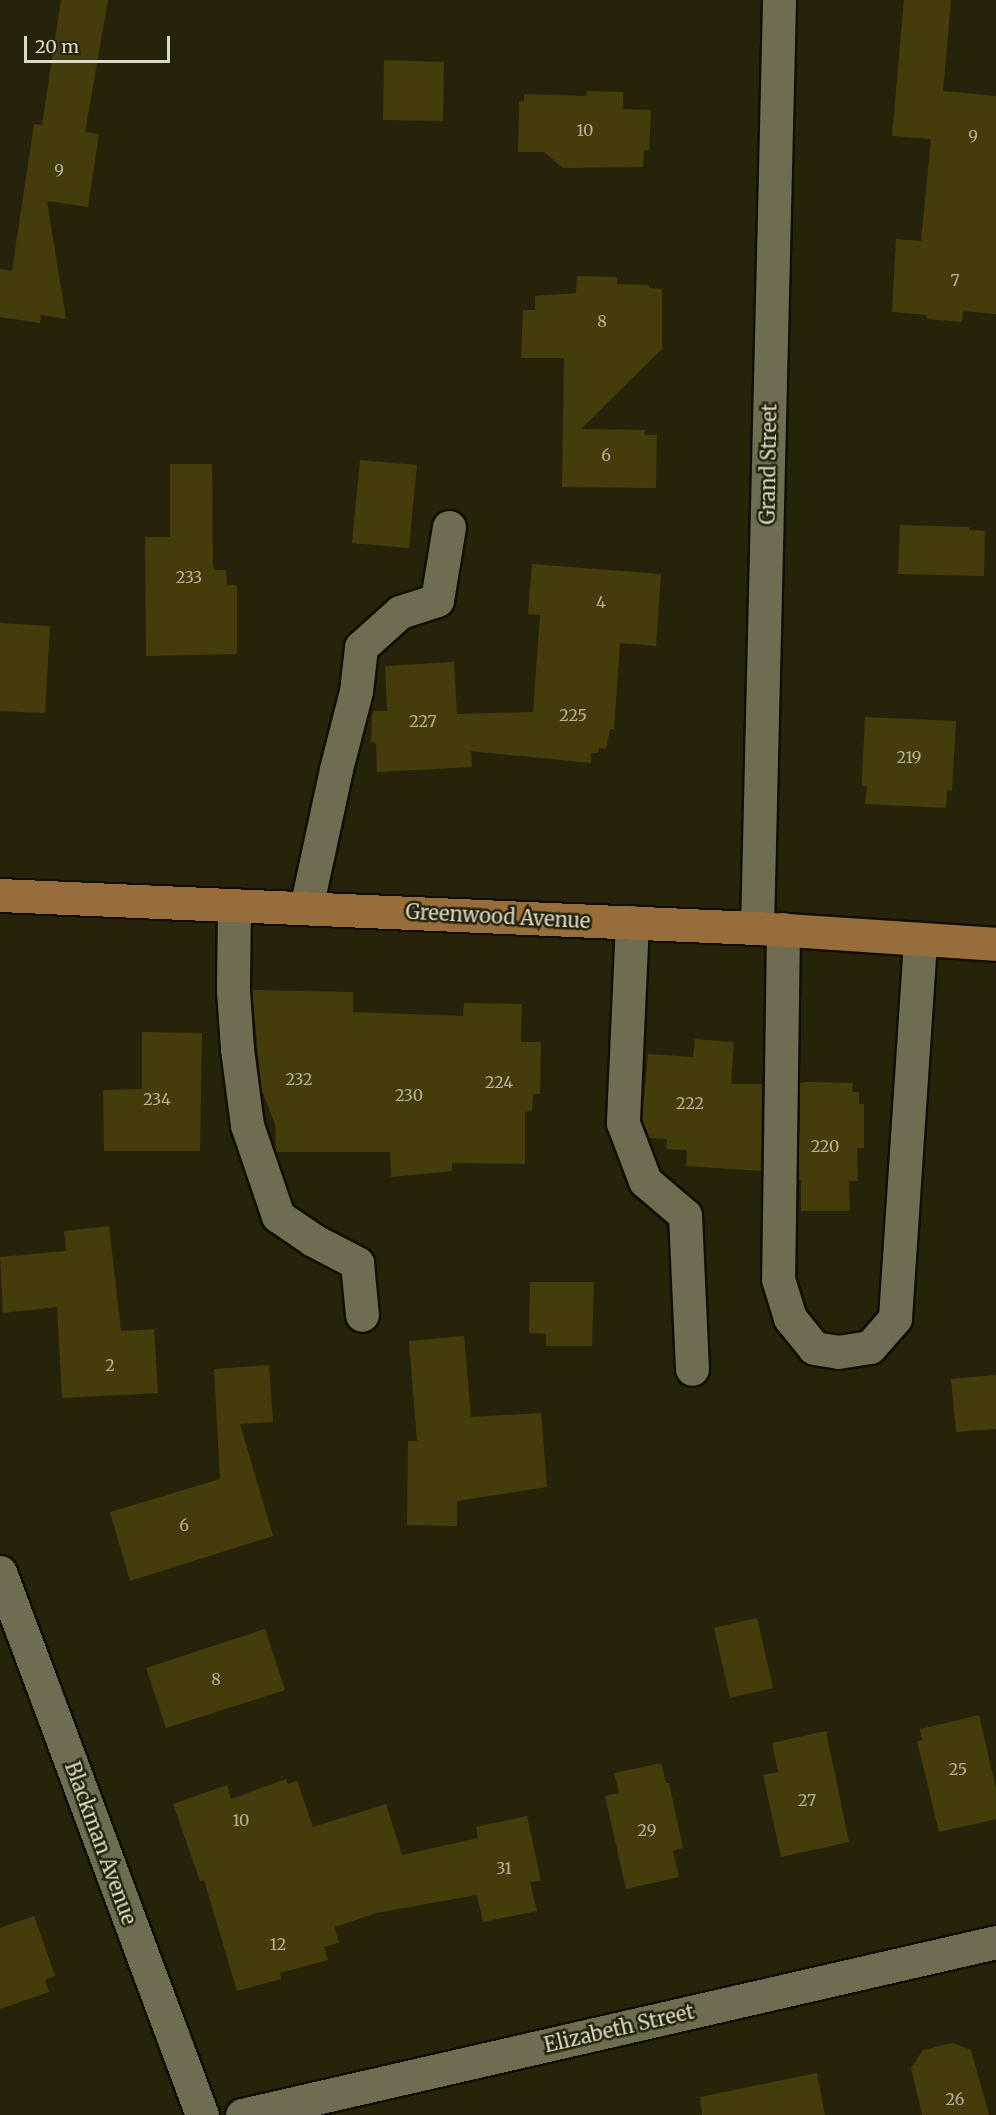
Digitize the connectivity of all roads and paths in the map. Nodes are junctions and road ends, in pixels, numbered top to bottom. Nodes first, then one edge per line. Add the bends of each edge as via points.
1 (779, 0) edge
2 (449, 527) dead end
3 (0, 895) edge
4 (234, 904) junction
5 (306, 908) junction
6 (632, 922) junction
7 (770, 928) junction
8 (920, 939) junction
9 (996, 945) edge
10 (362, 1315) dead end
11 (692, 1369) dead end
12 (0, 1572) edge
13 (996, 1942) edge
14 (202, 2115) edge
15 (242, 2115) edge

1 - 7 street, Grand Street
2 - 5 street via 436,600 400,612 361,647 356,691
3 - 4 main road, Greenwood Avenue
4 - 5 main road, Greenwood Avenue
4 - 10 street via 233,990 247,1125 278,1216 357,1263
5 - 6 main road, Greenwood Avenue
6 - 7 main road, Greenwood Avenue
6 - 11 street via 622,1123 645,1181 685,1215
7 - 8 main road, Greenwood Avenue
7 - 8 street, Grand Street via 778,1278 790,1318 814,1348 838,1352 870,1347 895,1318
8 - 9 main road, Greenwood Avenue
12 - 14 street, Blackman Avenue
13 - 15 street, Elizabeth Street

